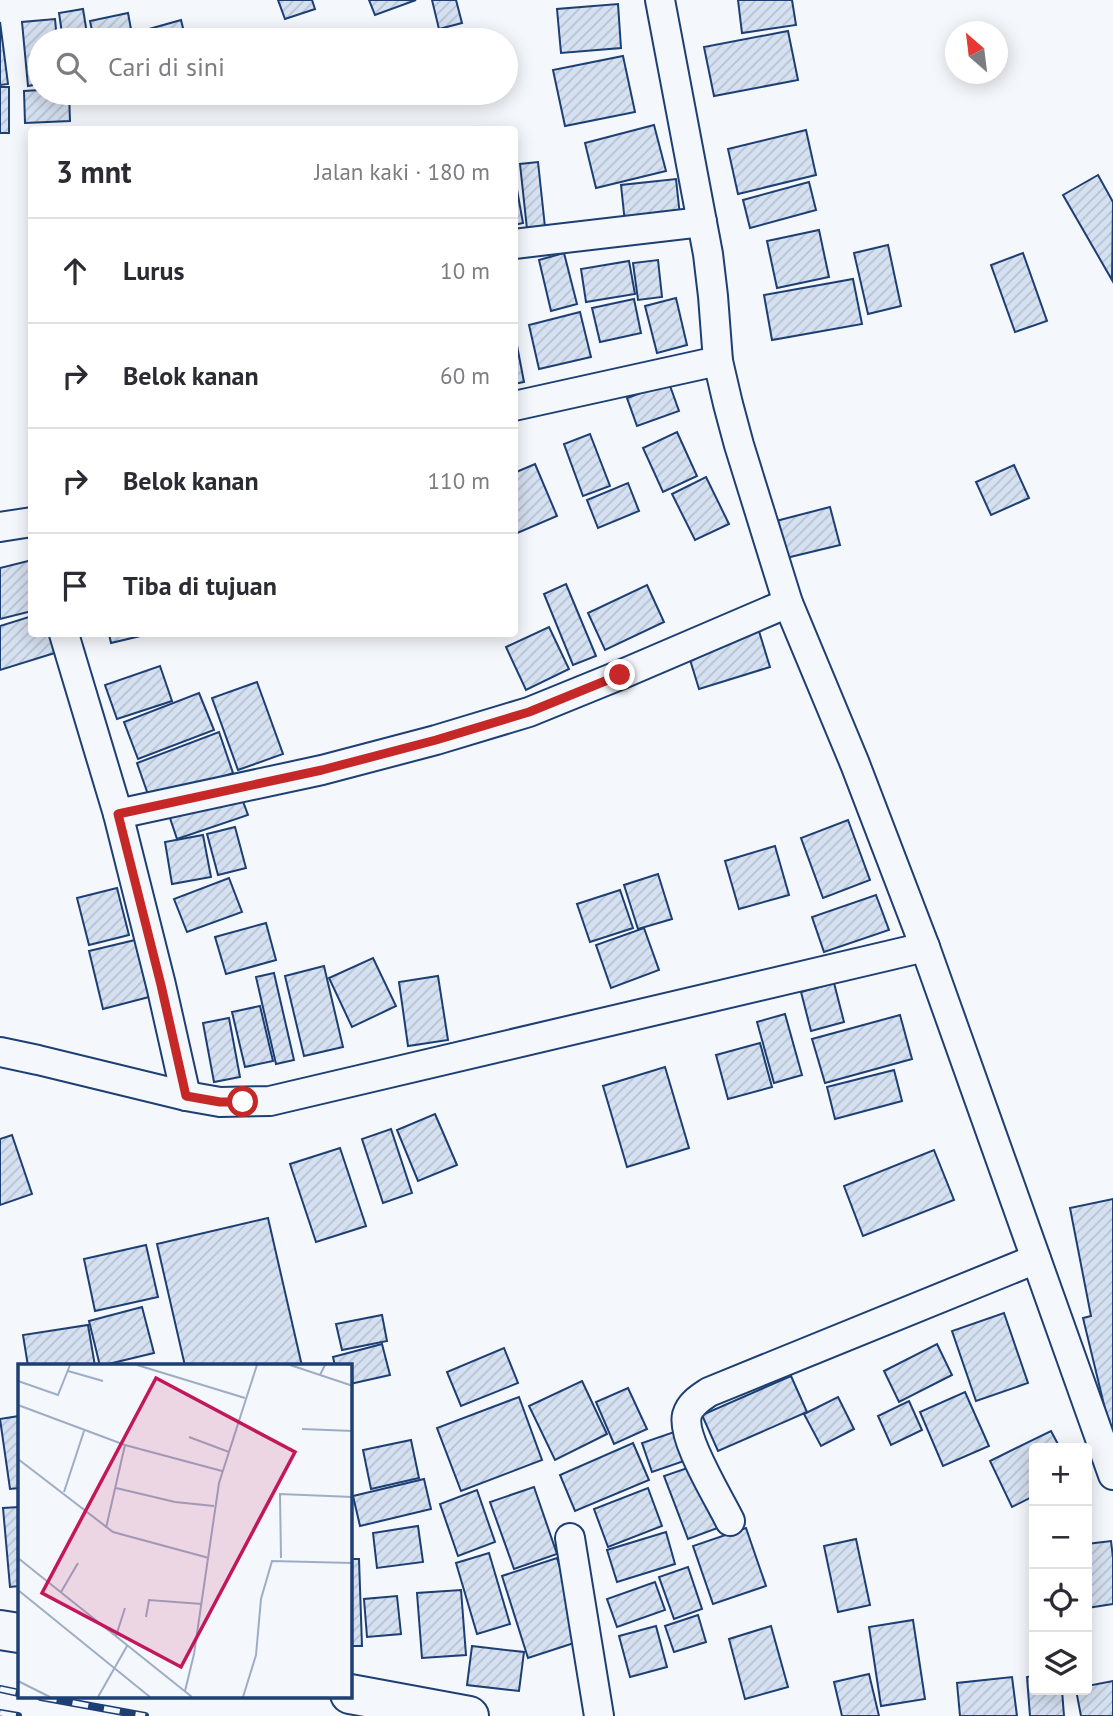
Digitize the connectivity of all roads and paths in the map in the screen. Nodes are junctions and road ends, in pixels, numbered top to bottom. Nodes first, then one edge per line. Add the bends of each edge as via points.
1 (660, 0) edge
2 (702, 222) junction
3 (518, 244) edge
4 (718, 361) junction
5 (518, 405) edge
6 (28, 522) edge
7 (0, 527) edge
8 (788, 603) junction
9 (65, 637) edge
10 (118, 814) junction
11 (925, 947) junction
12 (0, 1052) edge
13 (186, 1096) junction
14 (1036, 1259) junction
15 (1113, 1475) edge
16 (730, 1521) dead end
17 (570, 1538) dead end
18 (0, 1630) edge
19 (18, 1633) edge
20 (352, 1694) edge
21 (469, 1716) edge
22 (599, 1716) edge

1 - 2 street
2 - 3 street
2 - 4 street
4 - 5 street
4 - 8 street
6 - 7 street
8 - 10 street via 529,712 322,770
8 - 11 street
9 - 10 street
10 - 13 street
11 - 13 street via 270,1101 220,1102
11 - 14 street
12 - 13 street
14 - 15 street
14 - 16 street via 709,1392 694,1403 687,1418 689,1436
17 - 22 street
18 - 19 highway
20 - 21 highway

